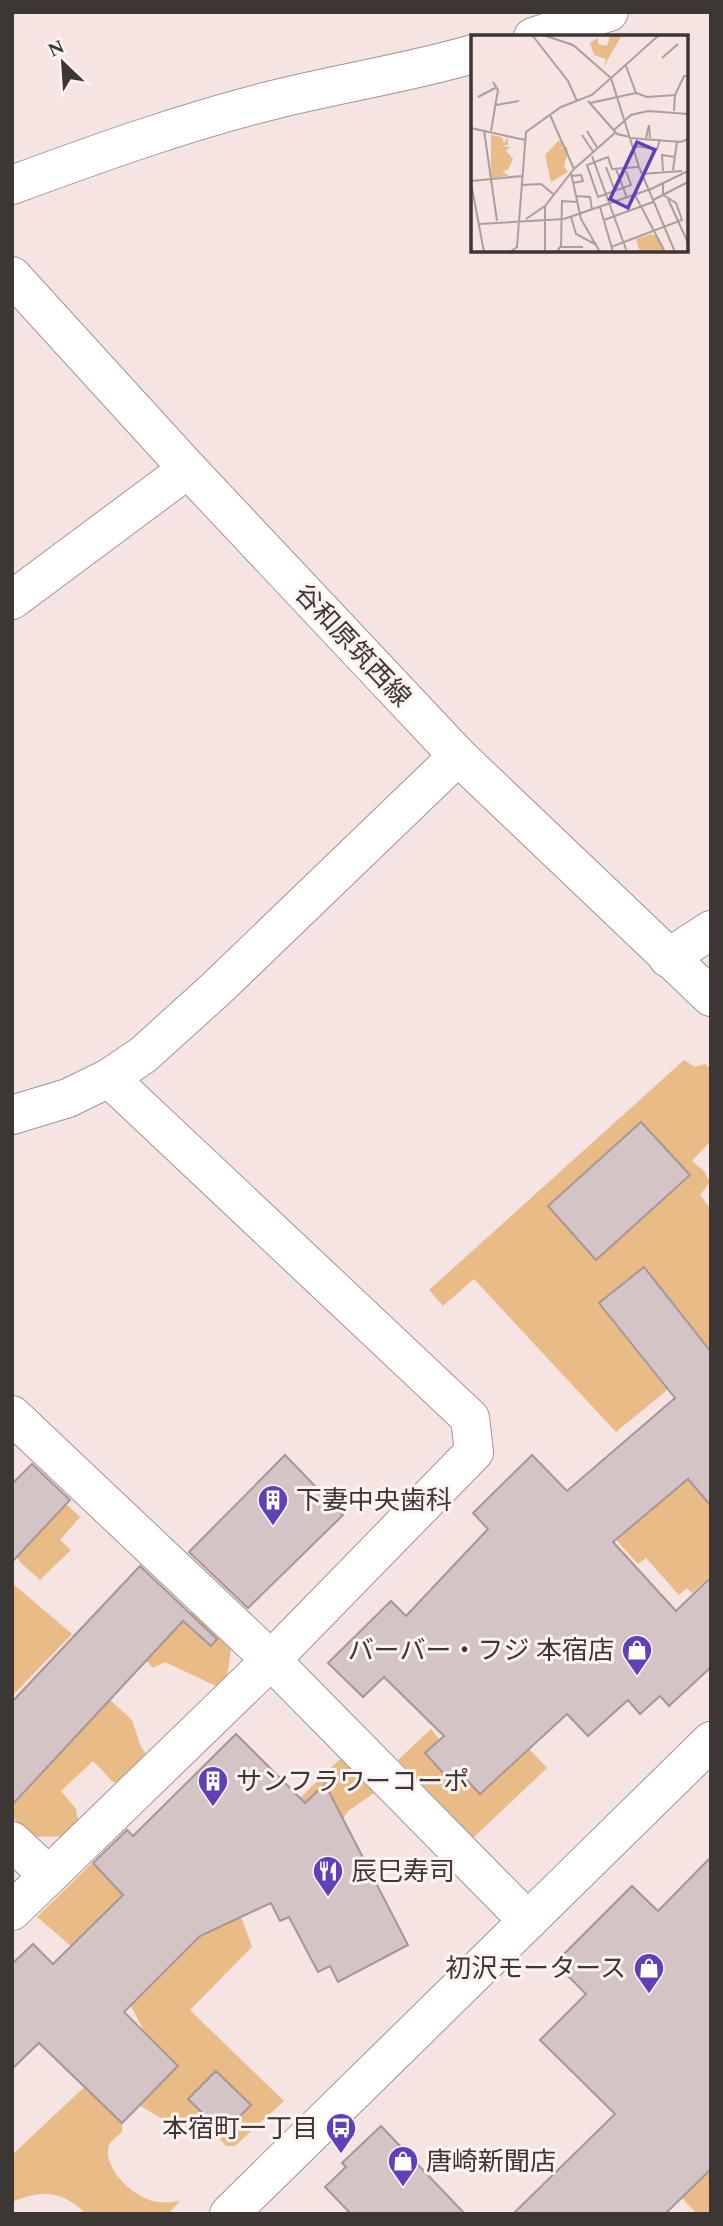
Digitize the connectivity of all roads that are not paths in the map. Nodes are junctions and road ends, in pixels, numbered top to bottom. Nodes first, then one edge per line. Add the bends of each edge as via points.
1 (609, 12) edge
2 (539, 35) edge
3 (471, 55) edge
4 (12, 185) edge
5 (12, 276) edge
6 (188, 469) junction
7 (12, 600) edge
8 (458, 756) junction
9 (711, 930) edge
10 (668, 958) junction
11 (711, 997) edge
12 (108, 1078) junction
13 (12, 1115) edge
14 (12, 1415) edge
15 (271, 1660) junction
16 (711, 1741) edge
17 (12, 1841) edge
18 (48, 1875) junction
19 (12, 1911) edge
20 (528, 1921) junction
21 (229, 2214) edge

1 - 2 street
3 - 4 street via 254,105 143,138
5 - 6 street, 谷和原筑西線
6 - 7 street
6 - 8 street, 谷和原筑西線
8 - 10 street, 谷和原筑西線
8 - 12 street via 217,988 143,1055
9 - 10 street
10 - 11 street, 谷和原筑西線
12 - 13 street via 68,1098
12 - 15 street via 470,1418 474,1452
14 - 15 street
15 - 18 street
15 - 20 street
16 - 20 street
17 - 18 street
18 - 19 street
20 - 21 street

